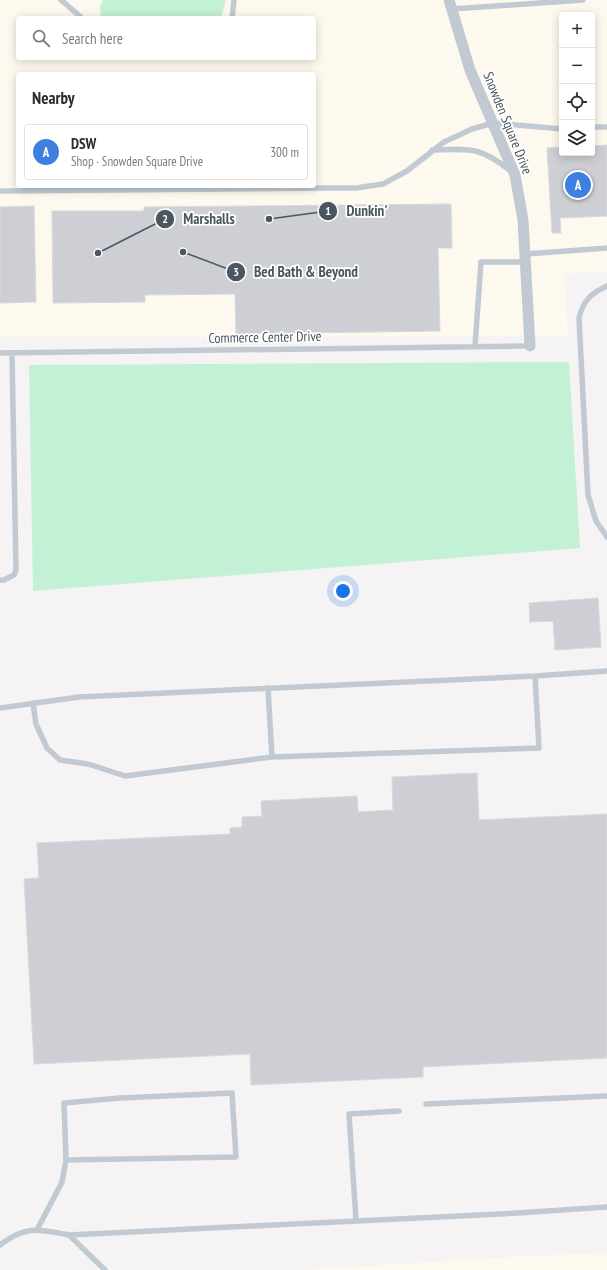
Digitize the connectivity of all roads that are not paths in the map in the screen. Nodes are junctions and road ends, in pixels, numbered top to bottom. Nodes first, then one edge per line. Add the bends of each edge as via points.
1 (60, 0) edge
2 (234, 0) edge
3 (583, 0) edge
4 (451, 3) edge
5 (80, 16) edge
6 (232, 16) edge
7 (493, 123) junction
8 (595, 127) edge
9 (607, 127) edge
10 (559, 129) edge
11 (432, 150) junction
12 (515, 174) junction
13 (0, 191) edge
14 (607, 248) edge
15 (526, 258) junction
16 (607, 286) edge
17 (475, 346) junction
18 (530, 346) joint
19 (0, 353) edge
20 (12, 353) junction
21 (607, 537) edge
22 (0, 580) edge
23 (607, 671) edge
24 (535, 676) junction
25 (268, 688) junction
26 (34, 703) junction
27 (0, 708) edge
28 (272, 757) junction
29 (607, 1096) edge
30 (426, 1104) dead end
31 (399, 1111) dead end
32 (66, 1160) junction
33 (607, 1207) edge
34 (356, 1220) junction
35 (37, 1230) junction
36 (69, 1235) junction
37 (0, 1246) edge
38 (105, 1270) edge

1 - 5 lane
2 - 6 lane
3 - 4 lane
4 - 7 street, Snowden Square Drive via 470,70
7 - 10 lane
7 - 11 lane via 459,135
7 - 12 street, Snowden Square Drive
8 - 9 lane
11 - 12 lane via 471,149 483,152
11 - 13 lane via 394,179 373,186
12 - 15 street, Snowden Square Drive
14 - 15 lane
15 - 17 lane via 481,262
15 - 18 street, Snowden Square Drive
16 - 21 lane via 588,298 579,318 588,495 596,521
17 - 18 lane, Commerce Center Drive
17 - 20 lane, Commerce Center Drive
19 - 20 lane, Commerce Center Drive
20 - 22 lane via 16,570 14,575
23 - 24 lane
24 - 25 lane
24 - 28 lane via 539,748
25 - 26 lane via 79,697
25 - 28 lane
26 - 27 lane
26 - 28 lane via 36,724 47,748 60,760 88,764 125,776
29 - 30 lane
31 - 34 lane via 349,1114
32 - 32 lane via 64,1103 232,1093 236,1157
32 - 35 lane via 62,1182
33 - 34 lane
34 - 36 lane
35 - 36 lane
35 - 37 lane via 14,1235
36 - 38 lane

